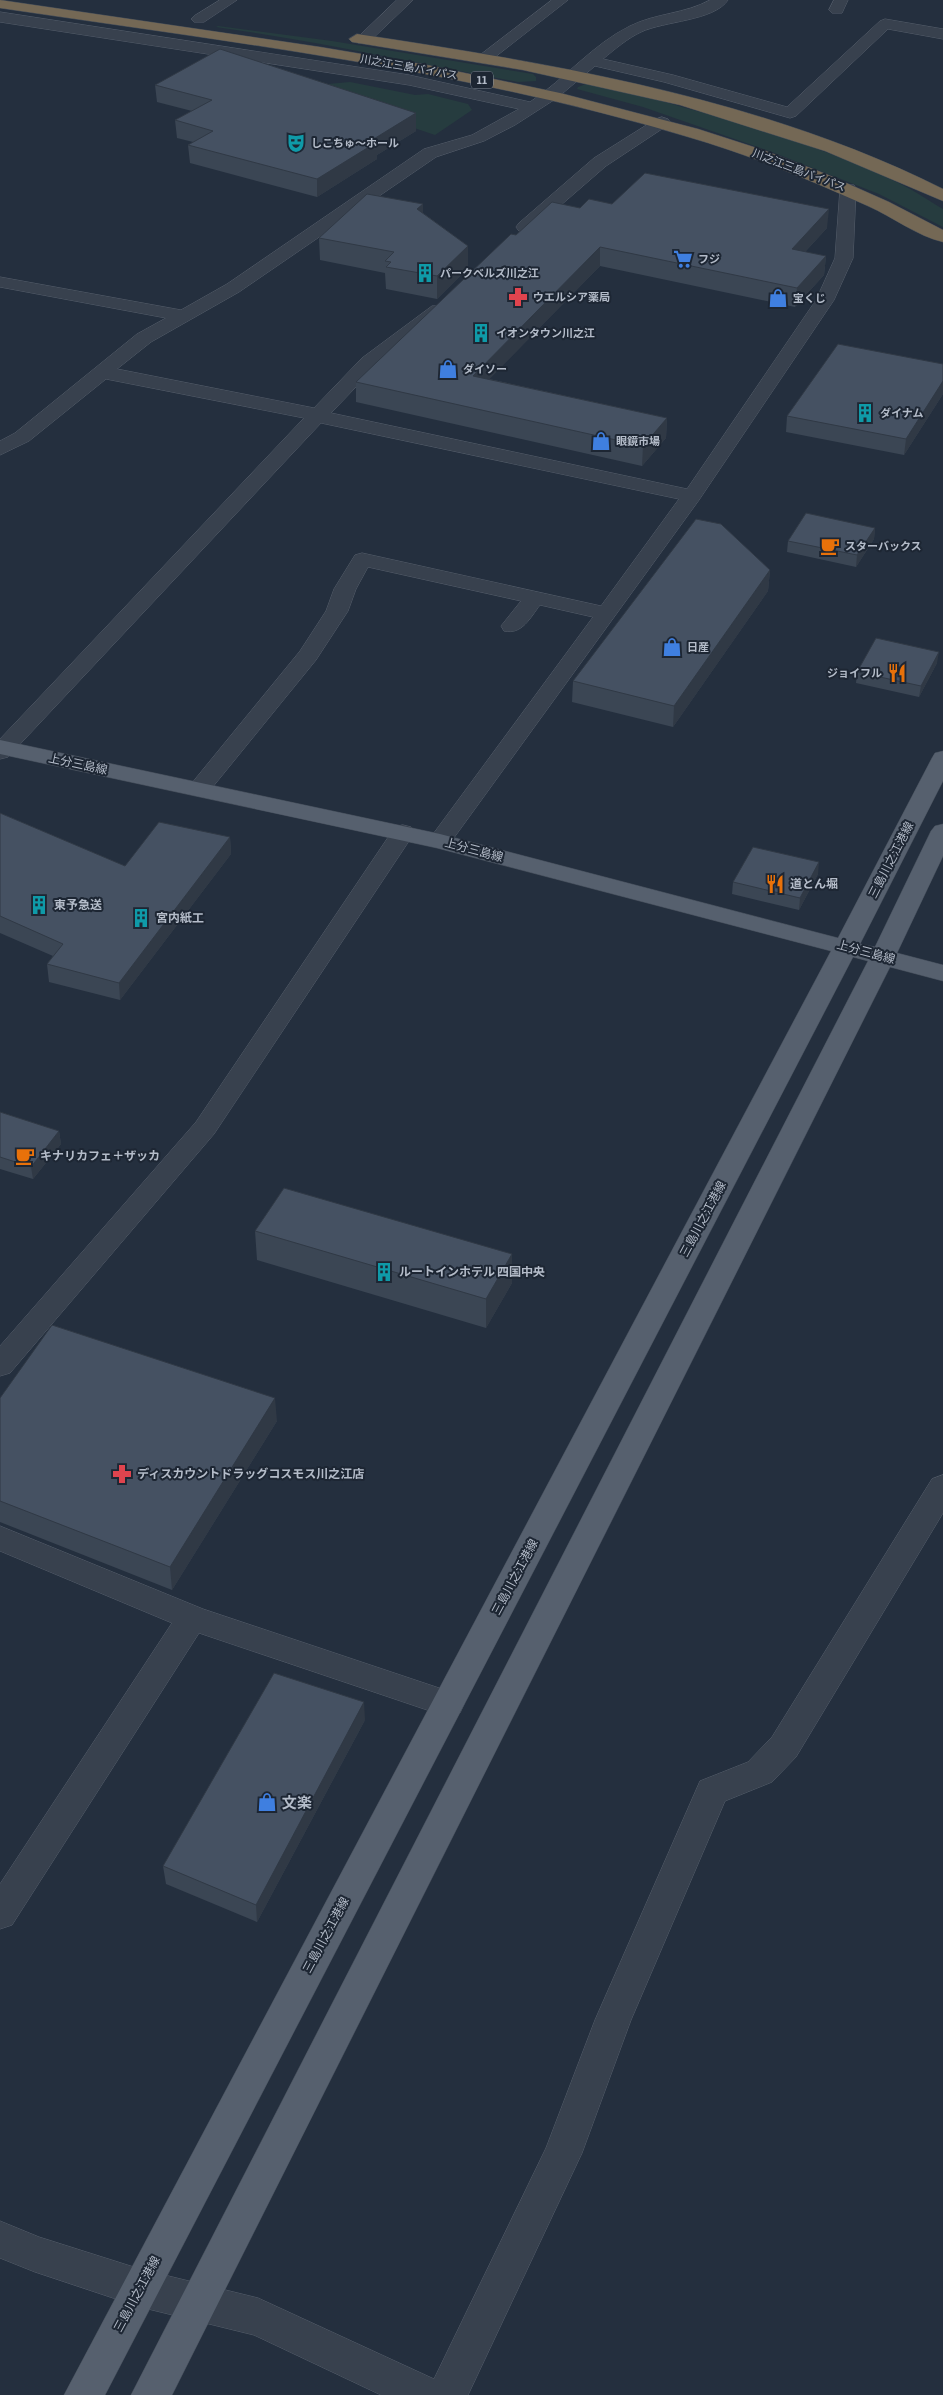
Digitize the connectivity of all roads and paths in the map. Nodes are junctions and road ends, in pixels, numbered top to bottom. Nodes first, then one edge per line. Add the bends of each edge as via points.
1 (60, 0) edge
2 (230, 0) edge
3 (406, 0) edge
4 (561, 0) edge
5 (720, 0) edge
6 (0, 4) edge
7 (0, 17) edge
8 (198, 19) junction
9 (267, 28) dead end
10 (943, 34) edge
11 (345, 37) dead end
12 (363, 40) junction
13 (484, 58) junction
14 (591, 61) junction
15 (574, 75) junction
16 (551, 95) junction
17 (533, 107) junction
18 (662, 122) junction
19 (848, 189) junction
20 (943, 196) edge
21 (943, 237) edge
22 (511, 240) edge
23 (0, 282) edge
24 (448, 301) edge
25 (185, 316) junction
26 (101, 372) junction
27 (317, 416) junction
28 (0, 449) edge
29 (692, 496) junction
30 (536, 597) junction
31 (606, 613) junction
32 (512, 626) dead end
33 (1, 749) edge
34 (943, 758) edge
35 (199, 790) junction
36 (943, 831) edge
37 (403, 832) junction
38 (440, 841) junction
39 (846, 948) junction
40 (883, 957) junction
41 (943, 973) edge
42 (0, 1365) edge
43 (943, 1487) edge
44 (0, 1538) edge
45 (192, 1618) junction
46 (448, 1704) junction
47 (0, 1914) edge
48 (0, 2239) edge
49 (140, 2288) junction
50 (196, 2303) junction
51 (84, 2395) edge
52 (151, 2395) edge
53 (426, 2395) edge
54 (447, 2395) edge

1 - 8 highway
2 - 8 street
3 - 12 street
4 - 13 street
5 - 14 street via 701,12 635,29
6 - 16 highway, 川之江三島バイパス / 11 via 317,50
7 - 17 street via 409,80
8 - 9 highway
10 - 14 street via 885,24 790,113 667,78
11 - 12 highway, 川之江三島バイパス / 11
12 - 13 highway, 川之江三島バイパス / 11
13 - 15 highway, 川之江三島バイパス / 11
14 - 15 street
15 - 16 street
15 - 20 highway, 川之江三島バイパス / 11 via 675,98 755,121 835,148
16 - 17 street
16 - 18 highway, 川之江三島バイパス / 11
17 - 25 street via 478,138 430,153 233,288
18 - 19 highway, 川之江三島バイパス / 11
18 - 22 street via 600,162
19 - 21 highway, 川之江三島バイパス / 11
19 - 29 street via 844,258 825,300
23 - 25 street
24 - 27 street via 369,362
25 - 26 street via 144,338
26 - 27 street via 301,410
26 - 28 street via 22,437
27 - 29 street
27 - 33 street
29 - 31 street
30 - 31 street
30 - 32 street
30 - 35 street via 362,559 337,611 308,655
31 - 38 street
33 - 35 main road, 上分三島線
34 - 39 main road, 三島川之江港線
35 - 37 main road, 上分三島線
36 - 40 main road
37 - 38 main road, 上分三島線
37 - 42 street via 205,1128
38 - 39 main road, 上分三島線
39 - 40 main road, 上分三島線
39 - 46 main road, 三島川之江港線
40 - 41 main road, 上分三島線
40 - 50 main road
43 - 54 street via 784,1747 760,1772 712,1791 613,2020 563,2153
44 - 45 street
45 - 46 street
45 - 47 street
46 - 49 main road, 三島川之江港線
48 - 49 street
49 - 50 street
49 - 51 main road, 三島川之江港線
50 - 52 main road
50 - 53 street via 258,2317

